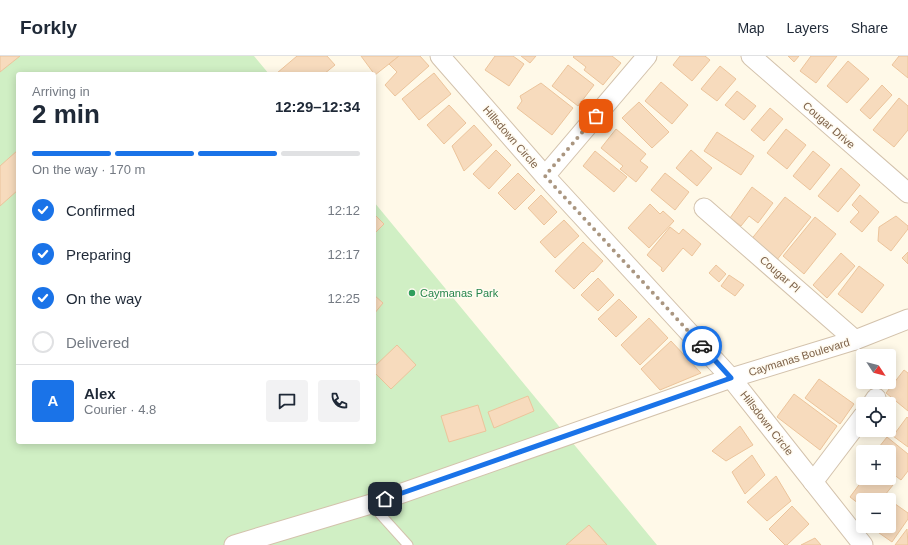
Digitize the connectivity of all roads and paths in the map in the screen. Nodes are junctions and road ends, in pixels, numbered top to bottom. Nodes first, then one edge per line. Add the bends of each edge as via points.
1 (647, 56) edge
2 (751, 56) edge
3 (444, 58) edge
4 (545, 176) junction
5 (908, 193) edge
6 (704, 208) dead end
7 (908, 319) edge
8 (855, 340) junction
9 (731, 378) junction
10 (856, 425) edge
11 (813, 482) junction
12 (371, 504) junction
13 (234, 545) edge
14 (408, 545) edge
15 (863, 545) edge

1 - 4 street
2 - 5 street, Cougar Drive
3 - 4 street, Hillsdown Circle
4 - 9 street, Hillsdown Circle
6 - 8 street, Cougar Pl
7 - 8 street, Caymanas Boulevard
8 - 9 street, Caymanas Boulevard
9 - 11 street, Hillsdown Circle
9 - 12 street, Caymanas Boulevard
10 - 11 street
11 - 15 street, Hillsdown Circle
12 - 13 street, Caymanas Boulevard
12 - 14 lane

